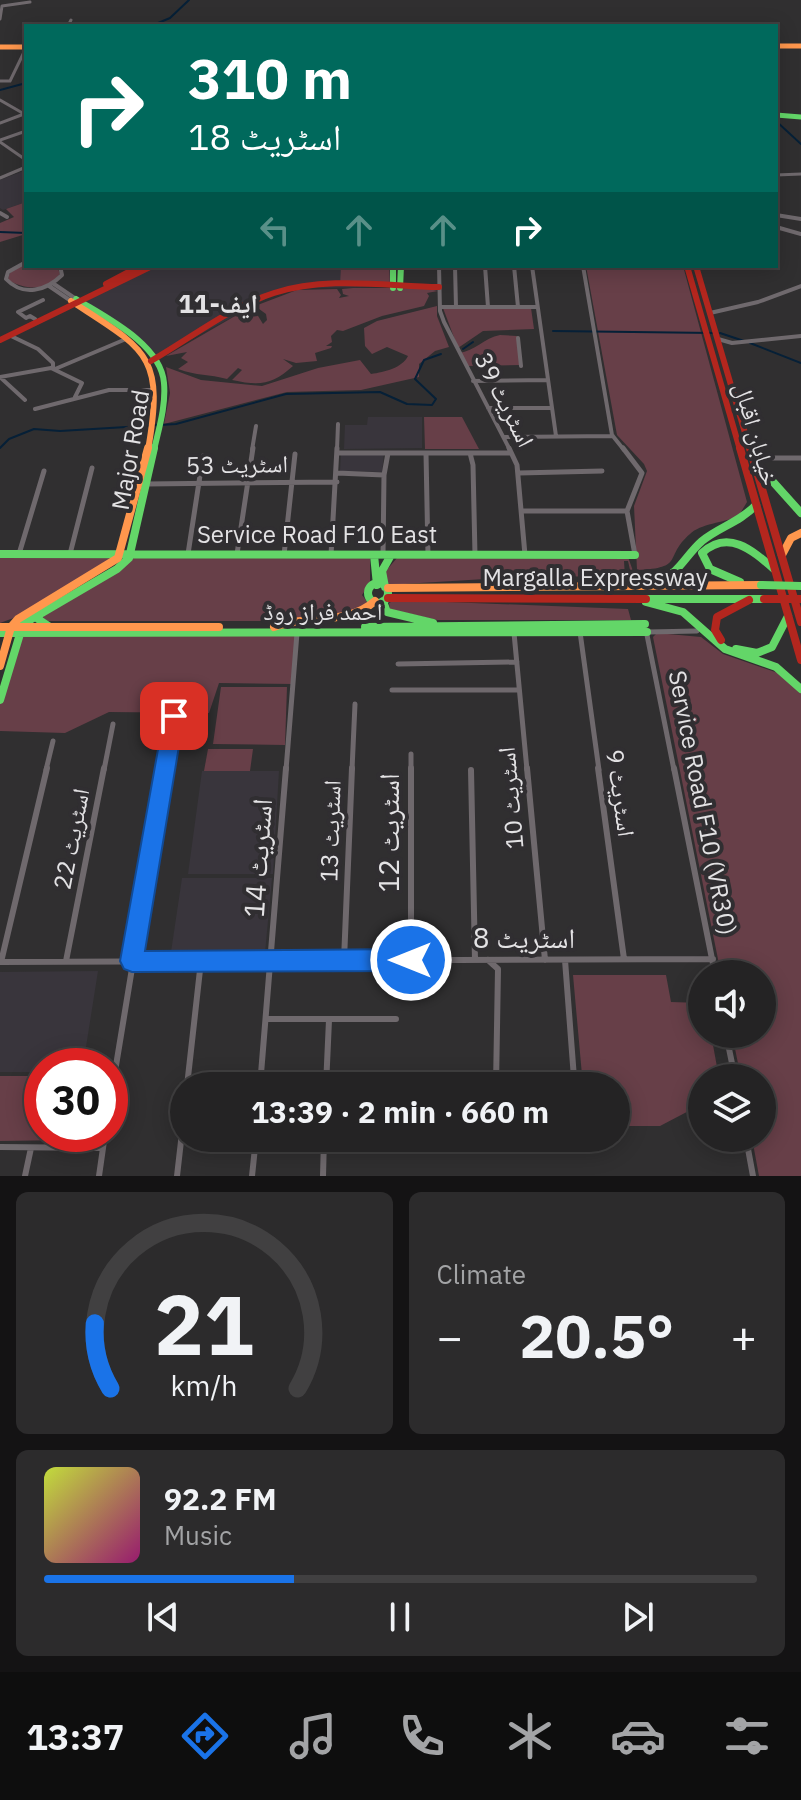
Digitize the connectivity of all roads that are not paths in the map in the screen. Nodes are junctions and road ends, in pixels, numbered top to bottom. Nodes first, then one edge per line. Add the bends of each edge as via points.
1 (30, 2) dead end
2 (0, 19) edge
3 (71, 20) dead end
4 (69, 24) edge
5 (778, 46) edge
6 (801, 46) edge
7 (0, 47) edge
8 (24, 47) edge
9 (24, 51) edge
10 (0, 81) edge
11 (0, 100) edge
12 (11, 106) junction
13 (0, 111) edge
14 (24, 112) edge
15 (24, 113) edge
16 (778, 115) edge
17 (801, 117) edge
18 (0, 123) edge
19 (24, 132) edge
20 (0, 141) edge
21 (24, 159) edge
22 (24, 168) edge
23 (801, 174) edge
24 (778, 175) edge
25 (0, 177) edge
26 (0, 213) edge
27 (778, 215) edge
28 (7, 217) dead end
29 (801, 219) edge
30 (778, 228) edge
31 (801, 234) edge
32 (24, 263) edge
33 (60, 268) edge
34 (136, 268) edge
35 (148, 268) edge
36 (393, 268) edge
37 (401, 268) edge
38 (439, 268) edge
39 (455, 268) edge
40 (485, 268) edge
41 (514, 268) edge
42 (532, 268) edge
43 (583, 268) edge
44 (688, 268) edge
45 (696, 268) edge
46 (3, 281) edge
47 (51, 285) junction
48 (801, 286) edge
49 (439, 287) junction
50 (397, 288) junction
51 (43, 300) dead end
52 (76, 302) junction
53 (440, 307) junction
54 (456, 307) junction
55 (488, 307) junction
56 (518, 307) junction
57 (537, 307) junction
58 (705, 313) junction
59 (35, 319) junction
60 (709, 330) junction
61 (11, 336) junction
62 (801, 336) edge
63 (0, 338) edge
64 (518, 338) dead end
65 (127, 339) junction
66 (718, 339) junction
67 (152, 360) junction
68 (521, 366) dead end
69 (54, 368) junction
70 (0, 377) edge
71 (548, 380) junction
72 (473, 381) junction
73 (155, 390) junction
74 (75, 397) junction
75 (25, 400) dead end
76 (488, 408) junction
77 (552, 408) junction
78 (35, 409) dead end
79 (157, 416) junction
80 (338, 424) dead end
81 (256, 426) dead end
82 (734, 427) junction
83 (744, 427) junction
84 (556, 436) junction
85 (614, 436) junction
86 (505, 437) junction
87 (337, 453) junction
88 (388, 453) junction
89 (426, 453) junction
90 (470, 453) junction
91 (511, 453) junction
92 (295, 454) dead end
93 (203, 456) dead end
94 (801, 458) edge
95 (754, 460) junction
96 (92, 468) dead end
97 (44, 471) dead end
98 (602, 471) dead end
99 (337, 473) junction
100 (519, 473) junction
101 (384, 475) junction
102 (248, 482) junction
103 (293, 482) junction
104 (337, 482) junction
105 (199, 483) junction
106 (142, 484) junction
107 (756, 505) junction
108 (522, 511) junction
109 (627, 511) junction
110 (801, 513) edge
111 (801, 533) edge
112 (0, 554) edge
113 (19, 554) junction
114 (70, 554) junction
115 (120, 554) junction
116 (131, 554) junction
117 (188, 554) junction
118 (237, 554) junction
119 (284, 555) junction
120 (331, 555) junction
121 (382, 555) junction
122 (428, 555) junction
123 (475, 555) junction
124 (525, 555) junction
125 (635, 555) joint
126 (782, 555) junction
127 (775, 569) junction
128 (647, 585) junction
129 (747, 585) junction
130 (801, 586) edge
131 (383, 593) junction
132 (633, 599) junction
133 (754, 599) junction
134 (800, 606) edge
135 (41, 611) junction
136 (788, 616) junction
137 (801, 622) edge
138 (441, 626) junction
139 (50, 627) junction
140 (274, 627) junction
141 (10, 630) edge
142 (371, 630) junction
143 (580, 631) junction
144 (697, 631) dead end
145 (297, 632) junction
146 (514, 632) junction
147 (647, 632) junction
148 (801, 660) edge
149 (517, 662) junction
150 (398, 664) dead end
151 (0, 666) edge
152 (801, 689) edge
153 (392, 690) dead end
154 (519, 690) junction
155 (0, 700) edge
156 (355, 704) dead end
157 (174, 716) dead end
158 (113, 724) dead end
159 (53, 741) dead end
160 (411, 754) dead end
161 (471, 770) dead end
162 (624, 959) junction
163 (713, 959) joint
164 (344, 960) junction
165 (411, 960) junction
166 (475, 960) junction
167 (488, 960) junction
168 (545, 960) junction
169 (565, 960) junction
170 (66, 961) junction
171 (132, 961) junction
172 (201, 961) junction
173 (272, 961) junction
174 (1, 962) edge
175 (267, 1019) junction
176 (396, 1019) dead end
177 (329, 1020) junction
178 (118, 1048) edge
179 (189, 1072) edge
180 (261, 1072) edge
181 (327, 1072) edge
182 (496, 1072) edge
183 (574, 1072) edge
184 (0, 1147) edge
185 (24, 1148) edge
186 (30, 1152) edge
187 (102, 1152) edge
188 (180, 1152) edge
189 (255, 1152) edge
190 (324, 1152) edge
191 (749, 1152) edge
192 (25, 1176) edge
193 (99, 1176) edge
194 (177, 1176) edge
195 (252, 1176) edge
196 (323, 1176) edge
197 (753, 1176) edge

1 - 2 street via 2,6
3 - 4 street
5 - 6 main road
7 - 8 main road
9 - 10 street via 10,81
11 - 12 street
12 - 13 street
12 - 14 street
15 - 18 street
16 - 17 main road
19 - 20 street
20 - 21 street
22 - 25 street
23 - 24 street
26 - 28 street
27 - 29 street
30 - 31 street
32 - 46 street via 11,268
33 - 47 street via 62,275
34 - 52 main road
35 - 52 main road
36 - 50 main road
37 - 50 main road
38 - 49 street, اسٹریٹ 39
39 - 54 street
40 - 55 street
41 - 56 street
42 - 57 street
43 - 85 street
44 - 58 main road, خیابان اقبال
45 - 58 main road, خیابان اقبال
46 - 47 street via 24,290
47 - 52 street
48 - 58 street
49 - 50 main road
49 - 53 street, اسٹریٹ 39
50 - 67 main road via 307,286 281,291
51 - 59 street via 18,312
52 - 59 main road
52 - 61 main road
52 - 65 main road, Major Road
52 - 67 main road, Major Road via 124,328
53 - 54 street
53 - 72 street, اسٹریٹ 39
54 - 55 street
55 - 56 street
56 - 57 street
57 - 71 street
58 - 60 main road, خیابان اقبال
59 - 63 main road
60 - 66 main road, خیابان اقبال
60 - 82 main road, خیابان اقبال
61 - 63 main road
61 - 69 street via 38,349
62 - 66 street via 740,343
64 - 68 street
65 - 67 main road, Major Road
65 - 69 street
66 - 83 main road, خیابان اقبال
67 - 73 main road, Major Road
67 - 79 main road, Major Road via 164,379
69 - 70 street
69 - 74 street via 82,383
70 - 75 street
71 - 72 street
71 - 77 street
72 - 76 street, اسٹریٹ 39
73 - 74 street via 109,390
73 - 79 main road, Major Road
74 - 78 street
76 - 77 street
76 - 86 street, اسٹریٹ 39
77 - 84 street
79 - 106 main road, Major Road
80 - 87 street
81 - 102 street
82 - 83 main road
82 - 107 main road, خیابان اقبال
83 - 95 main road, خیابان اقبال
84 - 85 street
84 - 86 street
85 - 109 street via 642,473
86 - 91 street, اسٹریٹ 39
87 - 88 street
87 - 99 street
88 - 89 street
88 - 101 street
89 - 90 street
89 - 122 street
90 - 91 street
90 - 123 street
91 - 100 street, اسٹریٹ 39
92 - 103 street
93 - 105 street
94 - 95 street
95 - 110 main road
95 - 126 main road, خیابان اقبال
96 - 114 street
97 - 113 street
98 - 100 street
99 - 101 street
99 - 104 street
100 - 108 street, اسٹریٹ 39
101 - 121 street
102 - 103 street, اسٹریٹ 53
102 - 105 street, اسٹریٹ 53
102 - 118 street
103 - 104 street, اسٹریٹ 53
103 - 119 street
104 - 120 street
105 - 106 street, اسٹریٹ 53
105 - 117 street
106 - 115 main road, Major Road
106 - 116 main road, Major Road
107 - 127 main road, خیابان اقبال
107 - 128 main road via 738,527 704,540 679,573
108 - 109 street
108 - 124 street, اسٹریٹ 39
109 - 125 street
111 - 126 main road via 791,538
112 - 113 main road, Service Road F10 East
113 - 114 main road, Service Road F10 East
114 - 115 main road, Service Road F10 East
115 - 116 main road, Service Road F10 East
115 - 141 main road via 107,567 26,611
116 - 117 main road, Service Road F10 East
116 - 135 main road via 117,569
117 - 118 main road, Service Road F10 East
118 - 119 main road, Service Road F10 East
119 - 120 main road, Service Road F10 East
120 - 121 main road, Service Road F10 East
121 - 122 main road, Service Road F10 East
121 - 131 main road
121 - 131 main road
122 - 123 main road, Service Road F10 East
123 - 124 main road, Service Road F10 East
124 - 125 main road, Service Road F10 East
126 - 134 main road, خیابان اقبال
127 - 129 main road via 739,542 717,540 706,546 702,553 710,569
127 - 136 main road, خیابان اقبال
128 - 129 main road, Margalla Expressway
128 - 131 main road, Margalla Expressway
129 - 130 main road, Margalla Expressway, bridge
131 - 132 main road, Margalla Expressway
131 - 138 main road via 387,612
131 - 140 main road via 369,610 358,614 295,619
132 - 133 main road, Margalla Expressway
132 - 152 main road via 683,612 725,649 776,667
133 - 134 main road, Margalla Expressway, bridge
133 - 136 main road via 721,613 714,623 729,646 764,651 777,642
134 - 137 main road, خیابان اقبال
135 - 139 main road via 38,619
135 - 141 main road
136 - 148 main road, خیابان اقبال
138 - 142 main road, احمد فراز روڈ
138 - 147 main road, احمد فراز روڈ
139 - 140 main road, احمد فراز روڈ
139 - 141 main road, احمد فراز روڈ
140 - 142 main road, احمد فراز روڈ
141 - 145 main road, احمد فراز روڈ
141 - 151 main road
141 - 155 main road
142 - 145 main road, احمد فراز روڈ
142 - 146 main road, احمد فراز روڈ
143 - 146 main road, احمد فراز روڈ
143 - 147 main road, احمد فراز روڈ
143 - 162 street, اسٹریٹ 9
144 - 147 street
145 - 173 street, اسٹریٹ 14
146 - 149 street, اسٹریٹ 10
147 - 163 street, Service Road F10 (VR30)
149 - 150 street
149 - 154 street, اسٹریٹ 10
153 - 154 street
154 - 168 street, اسٹریٹ 10
156 - 164 street, اسٹریٹ 13
157 - 171 street
158 - 170 street, اسٹریٹ 22
159 - 174 street
160 - 165 street, اسٹریٹ 12
161 - 166 street
162 - 163 street, اسٹریٹ 8
162 - 169 street, اسٹریٹ 8
164 - 165 street, اسٹریٹ 8
164 - 173 street, اسٹریٹ 8
165 - 166 street, اسٹریٹ 8
166 - 167 street, اسٹریٹ 8
167 - 168 street, اسٹریٹ 8
167 - 182 street via 498,969
168 - 169 street, اسٹریٹ 8
169 - 183 street
170 - 171 street, اسٹریٹ 8
170 - 174 street, اسٹریٹ 8
171 - 172 street, اسٹریٹ 8
171 - 178 street
172 - 173 street, اسٹریٹ 8
172 - 179 street
173 - 175 street, اسٹریٹ 14
175 - 177 street
175 - 180 street, اسٹریٹ 14
176 - 177 street
177 - 181 street
184 - 185 street
186 - 192 street
187 - 193 street
188 - 194 street
189 - 195 street
190 - 196 street
191 - 197 street

